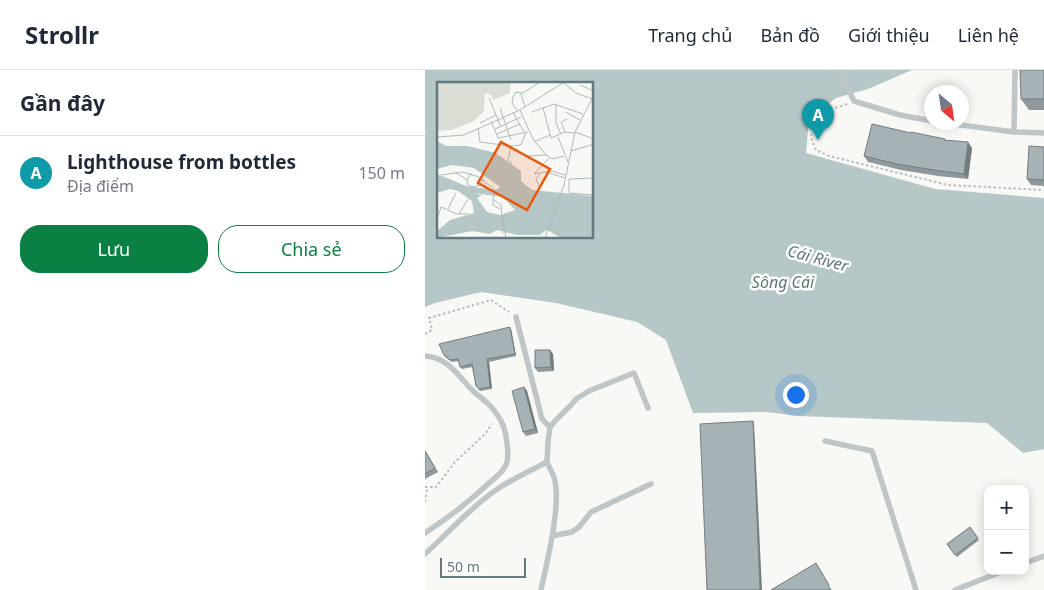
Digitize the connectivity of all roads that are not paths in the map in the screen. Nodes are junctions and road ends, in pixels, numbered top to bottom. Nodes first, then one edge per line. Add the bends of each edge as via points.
1 (839, 70) edge
2 (1015, 70) edge
3 (924, 120) edge
4 (969, 126) edge
5 (1014, 132) junction
6 (1044, 133) edge
7 (516, 317) road end
8 (425, 356) edge
9 (648, 408) dead end
10 (550, 427) junction
11 (825, 441) dead end
12 (547, 462) junction
13 (651, 484) dead end
14 (425, 533) edge
15 (552, 536) junction
16 (425, 554) edge
17 (1044, 556) edge
18 (1029, 562) edge
19 (993, 575) edge
20 (541, 590) edge
21 (916, 590) edge
22 (955, 590) edge

1 - 3 lane via 854,101
2 - 5 lane
4 - 5 lane
5 - 6 lane
7 - 10 lane via 542,419
8 - 14 lane via 451,367 471,390 486,401 501,421 509,451 505,467 493,480
9 - 10 lane via 634,373 576,399
10 - 12 lane
11 - 21 lane via 872,451
12 - 15 lane via 556,492
12 - 16 lane via 495,490
13 - 15 lane via 591,512 572,532
15 - 20 lane
17 - 18 lane
19 - 22 lane

